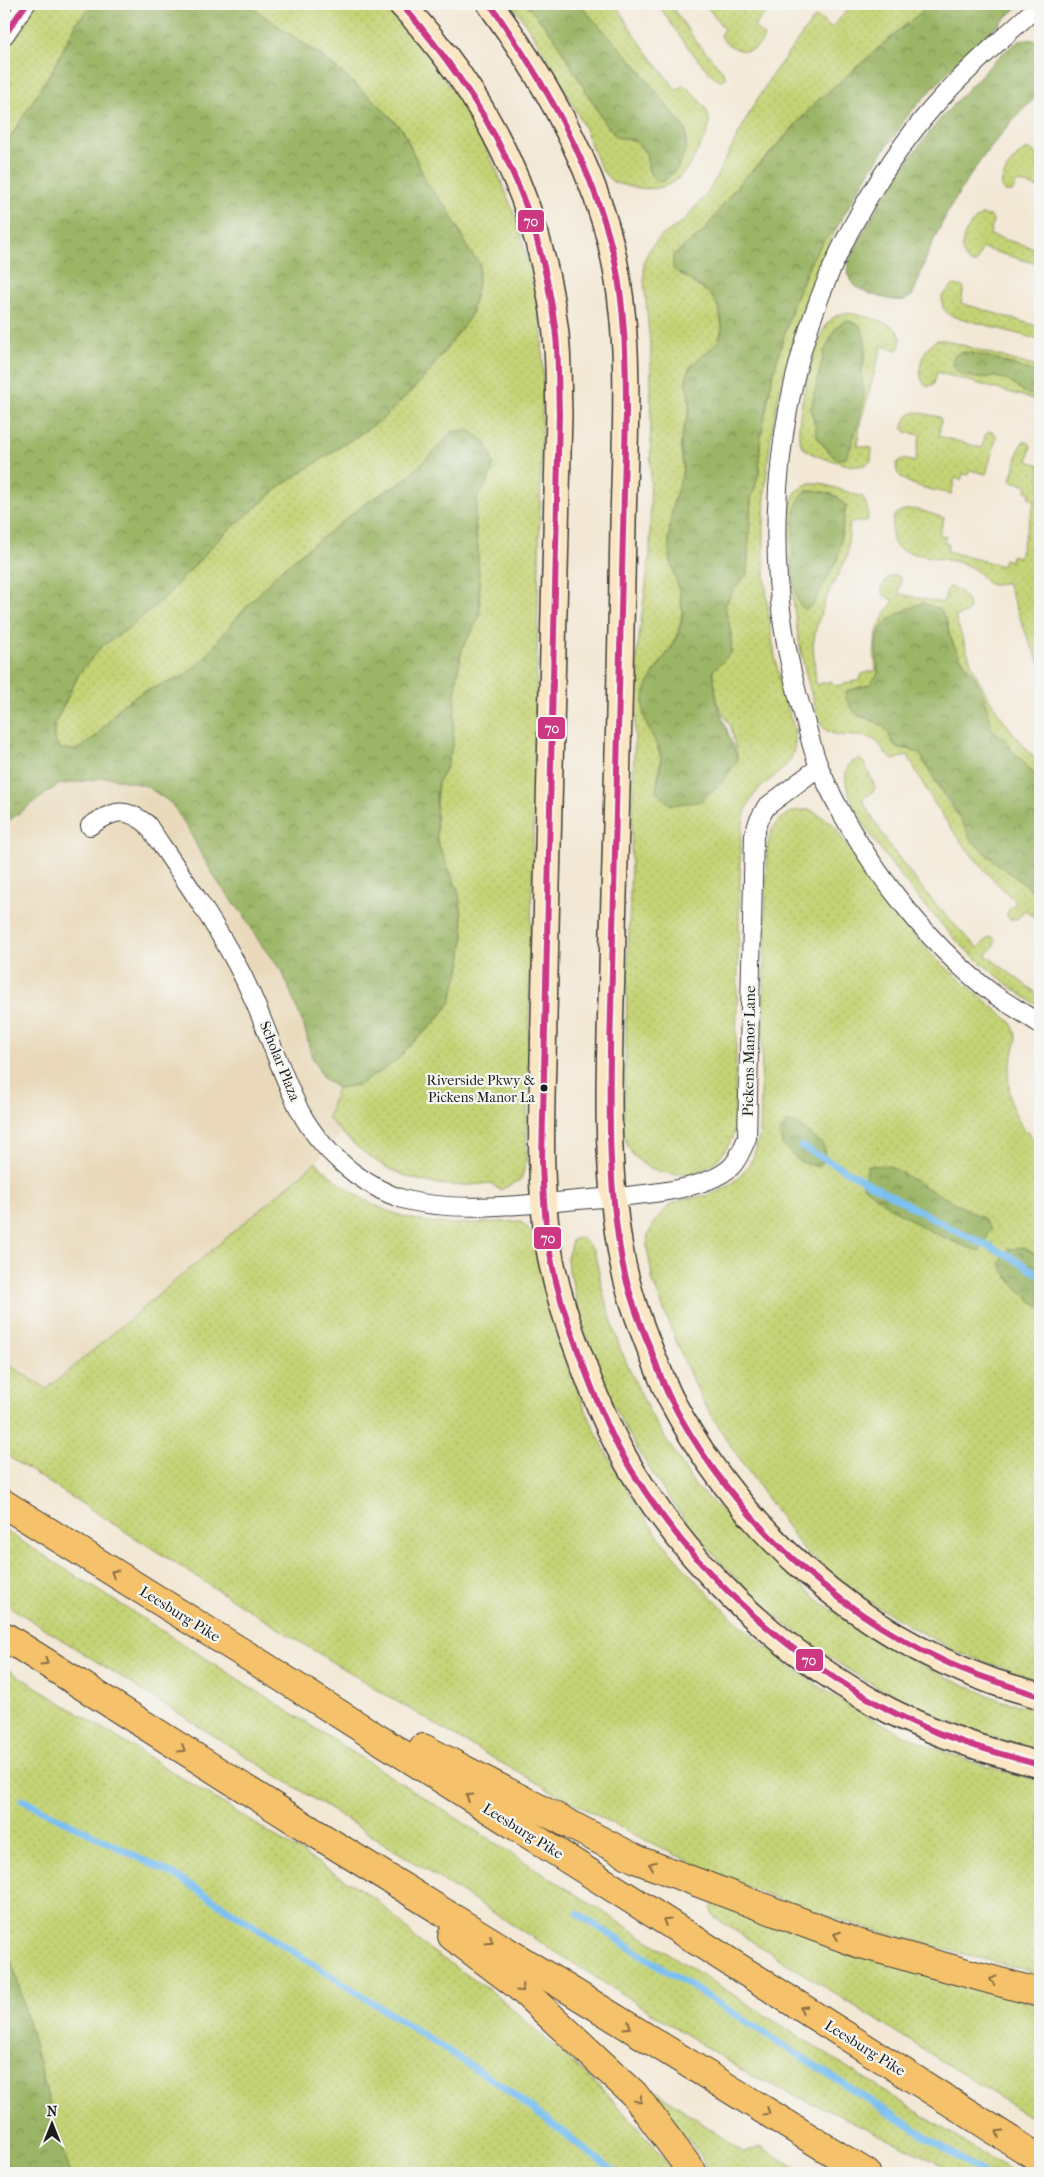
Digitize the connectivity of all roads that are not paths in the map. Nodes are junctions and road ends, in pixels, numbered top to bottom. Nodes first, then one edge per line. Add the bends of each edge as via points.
1 (26, 4) edge
2 (401, 4) edge
3 (490, 4) edge
4 (1040, 4) edge
5 (4, 36) edge
6 (819, 767) junction
7 (90, 826) dead end
8 (1040, 1024) edge
9 (613, 1197) junction
10 (545, 1202) junction
11 (4, 1504) edge
12 (4, 1636) edge
13 (259, 1663) junction
14 (1040, 1696) edge
15 (1040, 1765) edge
16 (315, 1833) junction
17 (1040, 1993) edge
18 (1040, 2159) edge
19 (692, 2173) edge
20 (866, 2173) edge

1 - 5 street
2 - 10 main road via 454,66 489,119 522,190 541,248 556,328 559,414 541,1134
3 - 9 main road via 532,66 584,164 606,228 625,348 608,1144
4 - 6 street via 943,96 899,151 862,209 842,248 800,363 781,460 776,519 777,576 792,675
6 - 8 street via 859,842 918,922 993,993
6 - 9 street, Pickens Manor Lane via 766,807 754,836 747,1138 742,1150 733,1165 703,1184
7 - 10 street, Scholar Plaza via 116,812 131,814 146,824 218,931 255,998 300,1112 329,1152 346,1167 381,1190 437,1206
9 - 10 street, Pickens Manor Lane
9 - 14 main road via 627,1286 671,1400 704,1456 736,1500 810,1576 848,1605 898,1637 947,1662 994,1682
10 - 15 main road via 551,1260 571,1333 595,1397 619,1448 662,1515 696,1558 757,1620 844,1684 890,1711 942,1734
13 -> 11 highway, Leesburg Pike
12 -> 16 highway
17 -> 13 highway via 857,1942 638,1860
18 -> 13 highway, Leesburg Pike
16 -> 19 highway via 517,1985 634,2094
16 -> 20 highway

